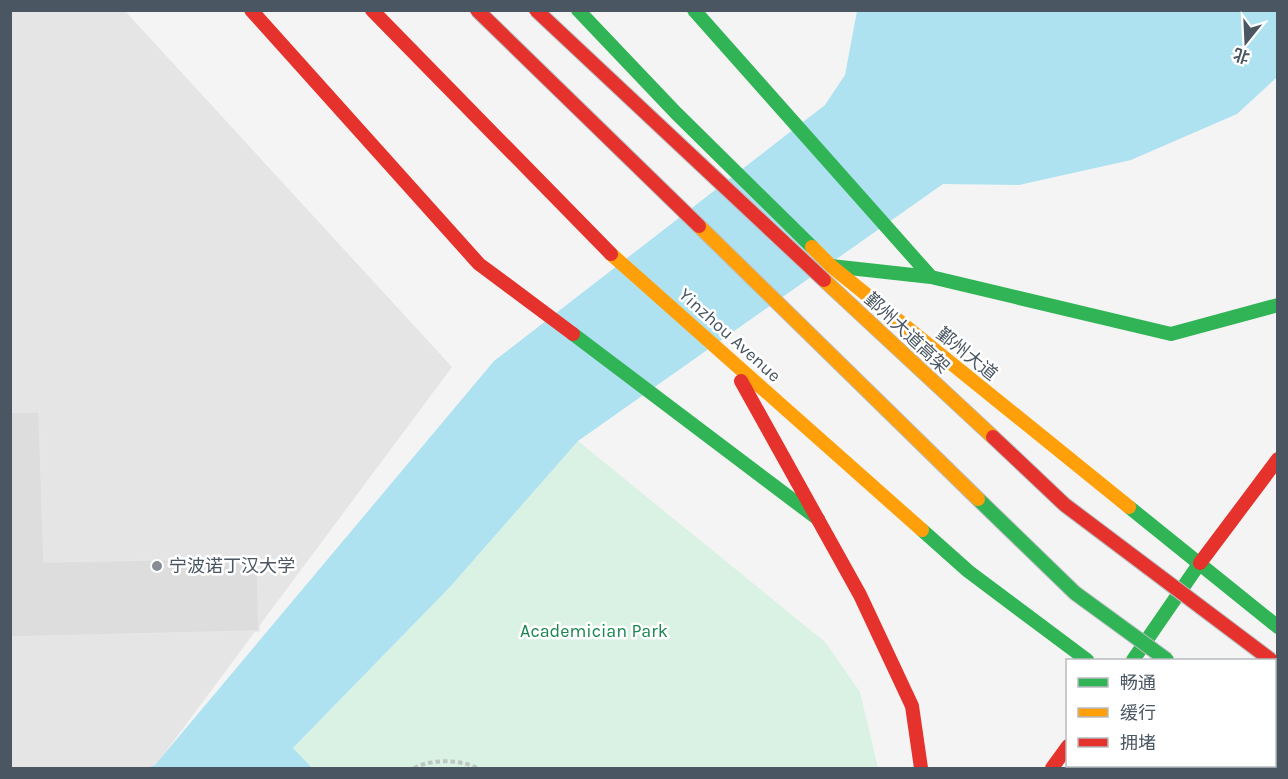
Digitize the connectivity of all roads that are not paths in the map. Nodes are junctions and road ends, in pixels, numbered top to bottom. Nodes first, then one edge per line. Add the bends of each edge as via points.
1 (250, 10) edge
2 (372, 10) edge
3 (477, 10) edge
4 (536, 10) edge
5 (578, 10) edge
6 (694, 10) edge
7 (831, 266) junction
8 (931, 277) junction
9 (1278, 305) edge
10 (729, 358) junction
11 (1278, 459) edge
12 (818, 519) junction
13 (1200, 563) junction
14 (1278, 627) edge
15 (1086, 659) edge
16 (1133, 659) edge
17 (1166, 659) edge
18 (1274, 659) edge
19 (1066, 749) edge
20 (921, 768) edge
21 (1052, 768) edge

1 - 12 main road via 479,264
2 - 10 main road, Yinzhou Avenue via 590,234
3 - 17 main road, bridge via 1076,593
4 - 18 main road, 鄞州大道高架, bridge via 1065,505
5 - 7 main road, 鄞州大道
6 - 8 main road
7 - 8 main road
7 - 13 main road, 鄞州大道
8 - 9 main road via 1171,334
10 - 12 main road
10 - 15 main road, Yinzhou Avenue via 968,572
11 - 13 main road
12 - 20 main road via 860,595 912,706
13 - 14 main road, 鄞州大道
13 - 16 main road
19 - 21 main road

